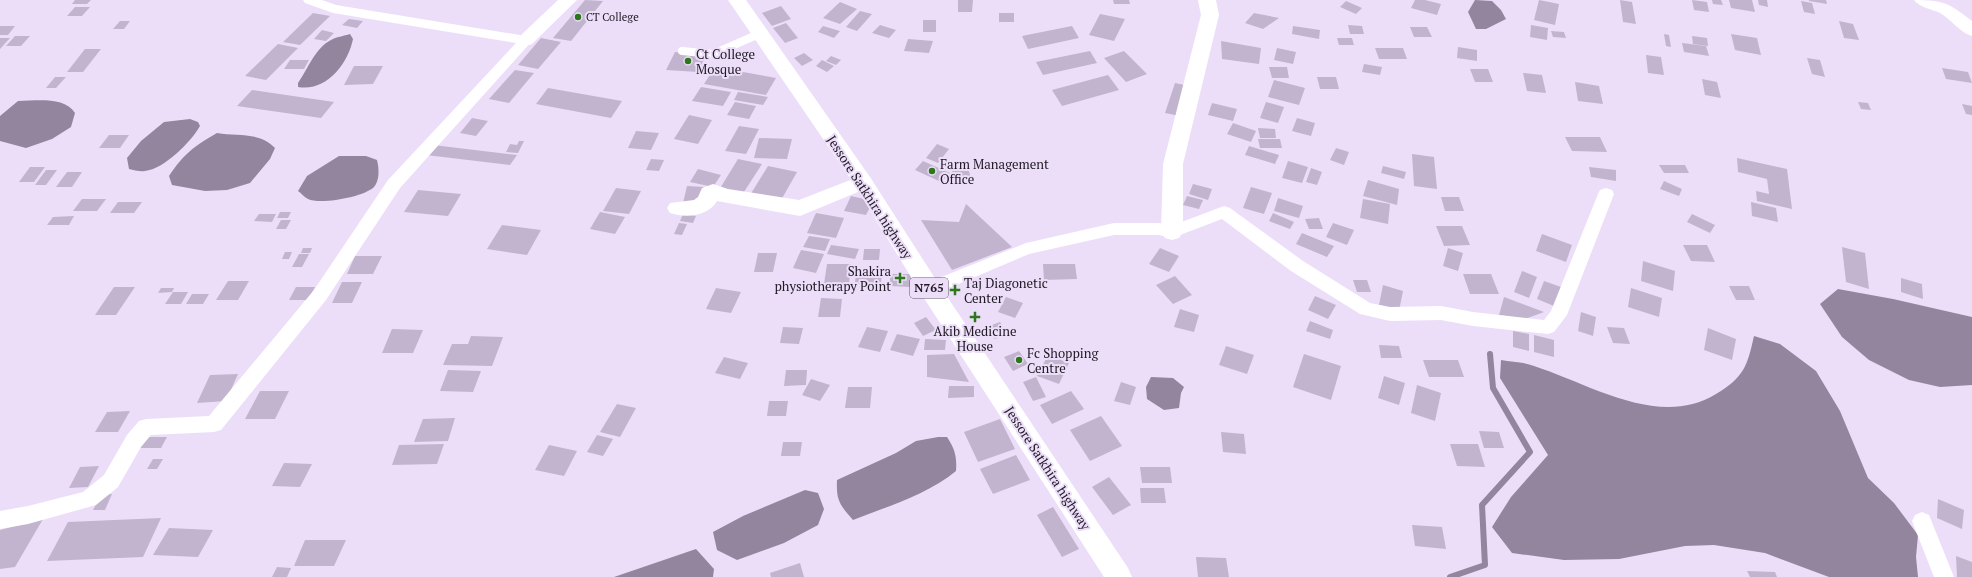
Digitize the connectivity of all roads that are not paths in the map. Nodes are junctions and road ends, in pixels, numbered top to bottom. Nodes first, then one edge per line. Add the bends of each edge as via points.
1 (310, 0) edge
2 (568, 0) edge
3 (737, 0) edge
4 (1206, 0) edge
5 (1923, 0) edge
6 (1972, 30) edge
7 (759, 34) junction
8 (526, 40) junction
9 (682, 50) dead end
10 (863, 182) junction
11 (1606, 194) dead end
12 (677, 208) dead end
13 (1172, 232) junction
14 (930, 289) junction
15 (0, 520) edge
16 (1922, 521) dead end
17 (1120, 577) edge
18 (1944, 577) edge

1 - 8 street via 333,9
2 - 8 main road
3 - 7 main road, Jessore Satkhira highway / N765
4 - 13 main road via 1210,15 1173,164
5 - 6 main road via 1947,10
7 - 9 lane via 713,54
7 - 10 main road, Jessore Satkhira highway / N765
8 - 15 street via 394,184 320,294 214,424 146,427 134,441 111,481 89,499
10 - 12 main road via 800,208 725,196 713,191 709,193 707,201 698,207
10 - 14 main road, Jessore Satkhira highway / N765
11 - 13 street via 1558,316 1548,327 1473,320 1441,313 1390,314 1366,309 1297,266 1224,212
13 - 14 street via 1159,229 1114,229 1026,249
14 - 17 main road, Jessore Satkhira highway / N765
16 - 18 street

